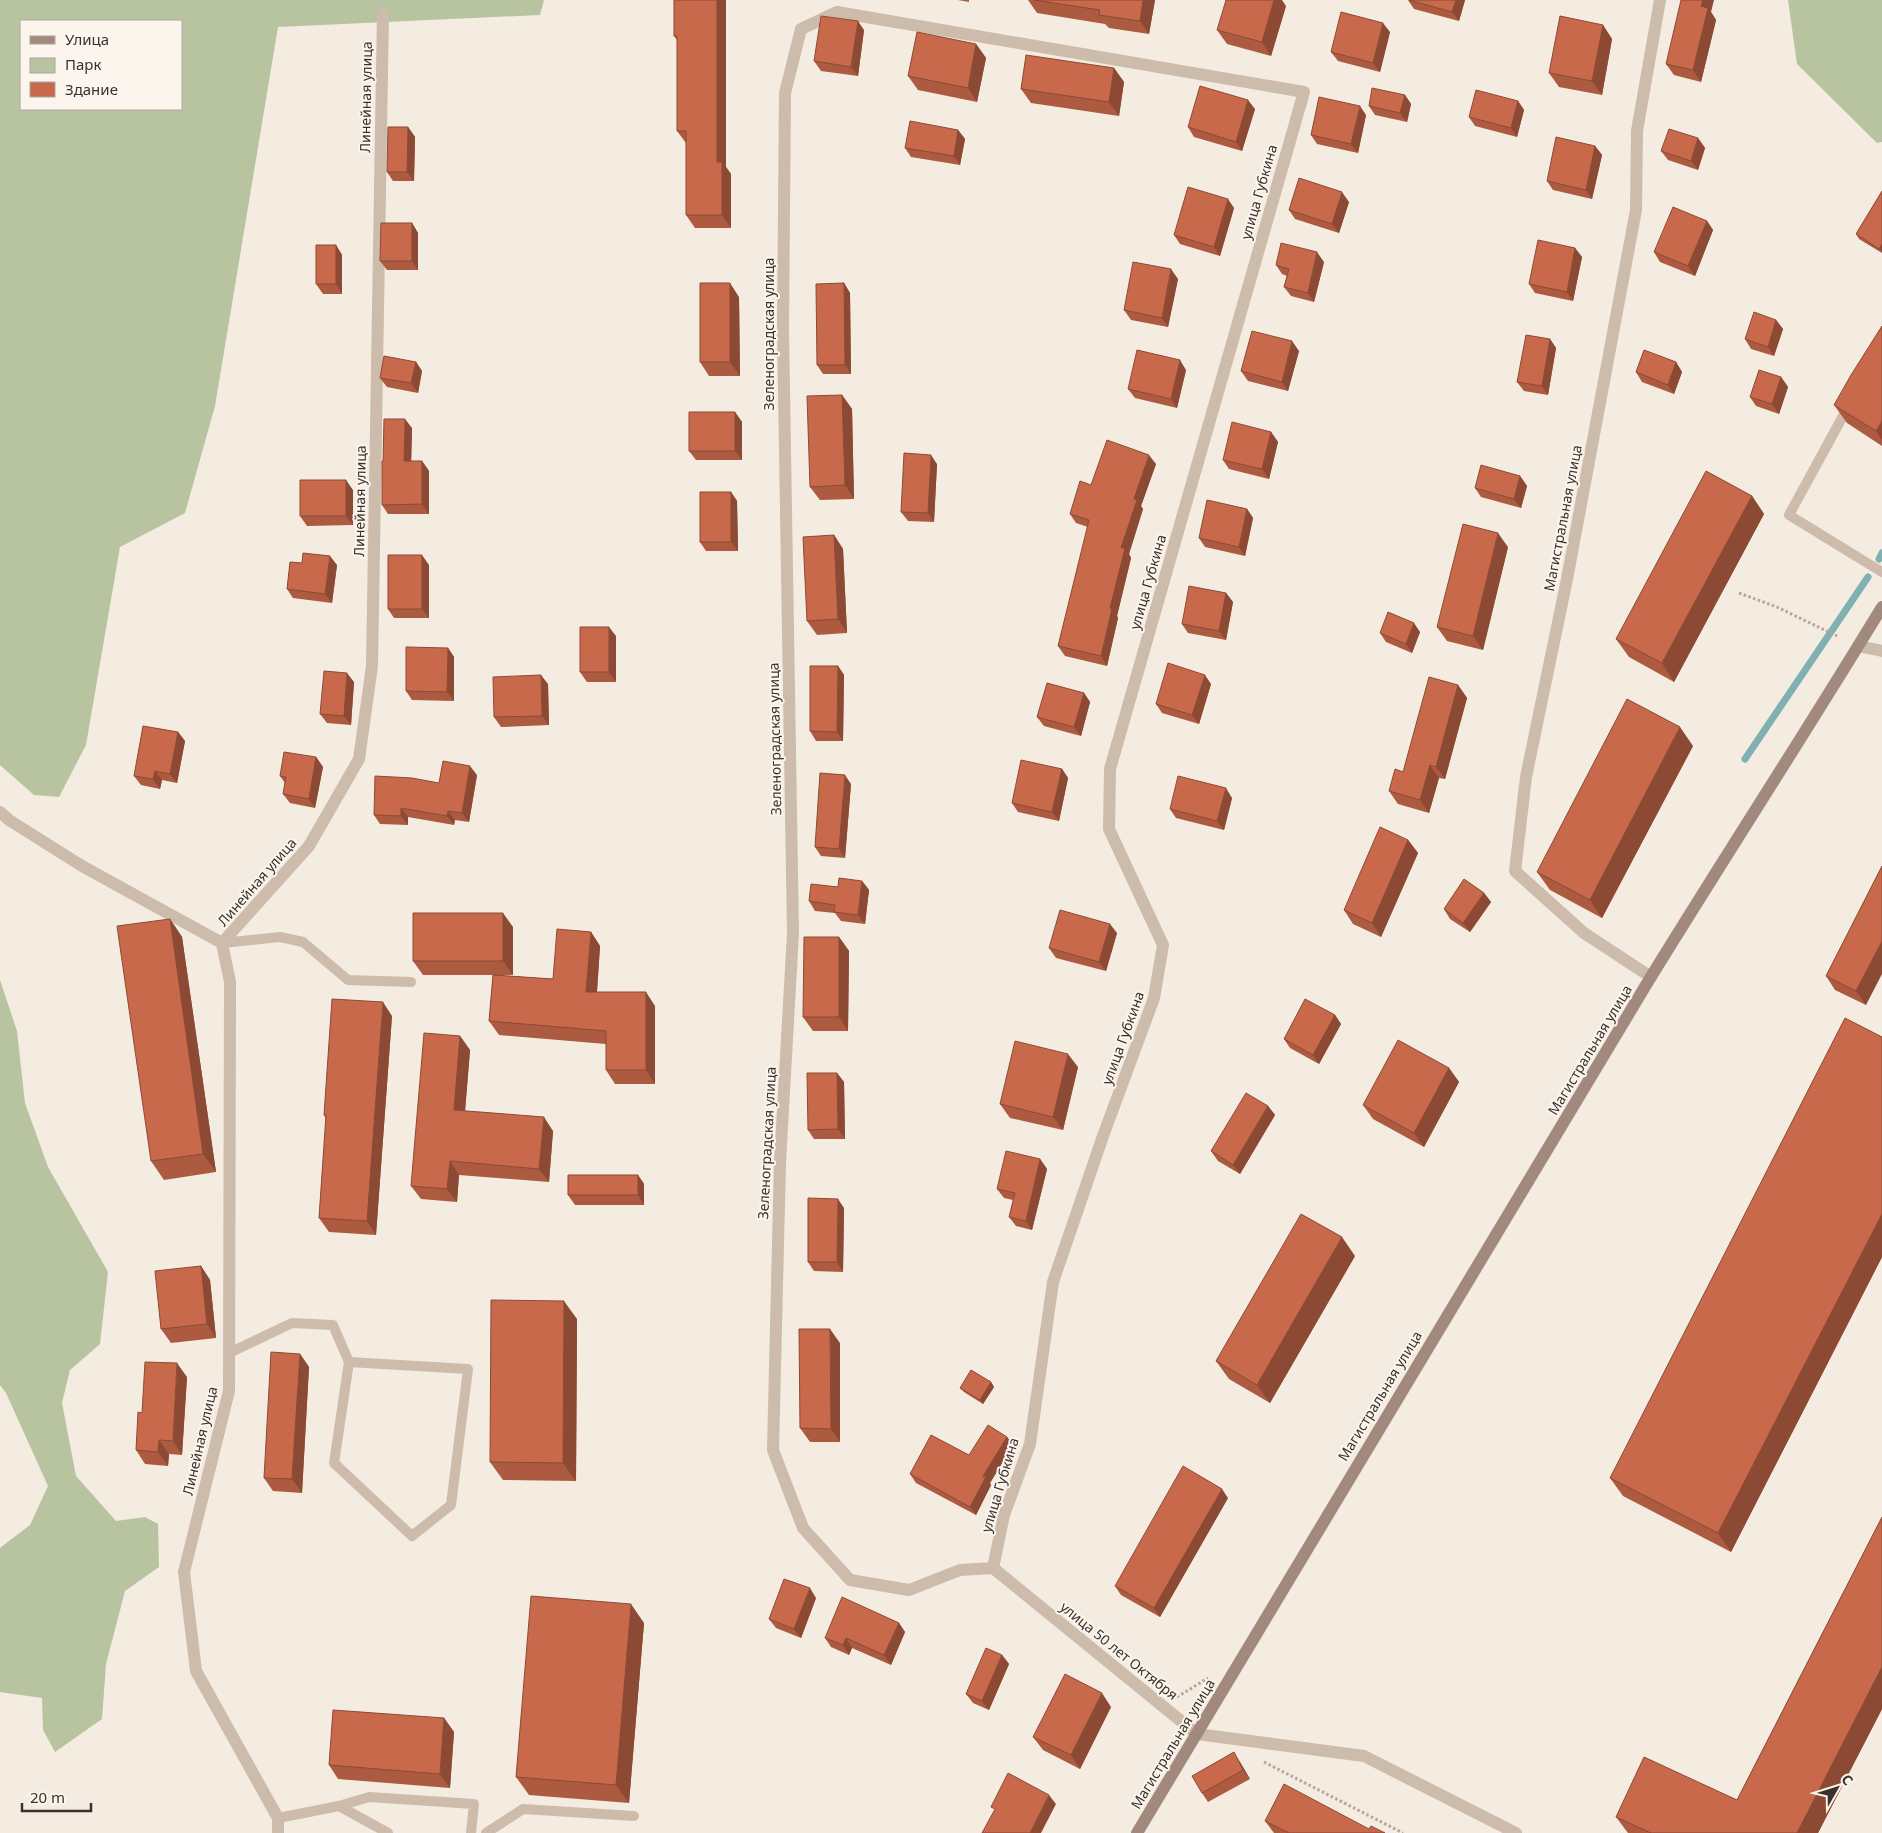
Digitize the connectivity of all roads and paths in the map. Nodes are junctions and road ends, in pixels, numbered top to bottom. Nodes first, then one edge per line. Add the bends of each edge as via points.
1 (1660, 0) edge
2 (383, 13) dead end
3 (801, 29) joint
4 (1854, 396) edge
5 (1882, 572) edge
6 (1738, 594) dead end
7 (1882, 607) edge
8 (1836, 636) dead end
9 (1858, 646) junction
10 (1882, 650) edge
11 (0, 812) edge
12 (222, 943) junction
13 (1651, 977) junction
14 (411, 982) dead end
15 (229, 1353) junction
16 (349, 1362) junction
17 (993, 1568) junction
18 (1215, 1674) dead end
19 (1163, 1706) junction
20 (1197, 1734) junction
21 (1258, 1758) dead end
22 (339, 1806) junction
23 (634, 1816) dead end
24 (278, 1818) junction
25 (278, 1833) edge
26 (388, 1833) edge
27 (471, 1833) edge
28 (486, 1833) edge
29 (1137, 1833) edge
30 (1403, 1833) edge
31 (1516, 1833) edge

1 - 13 street, Магистральная улица via 1637,131 1636,210 1569,569 1526,777 1516,870 1584,933
2 - 12 street, Линейная улица via 372,666 360,759 309,846
3 - 17 street, Зеленоградская улица via 785,93 784,329 793,933 780,1162 773,1450 803,1528 850,1580 909,1590 960,1570
3 - 17 street, улица Губкина via 837,12 1304,92 1110,770 1109,830 1163,945 1154,998 1053,1282 1030,1444 1004,1516
4 - 5 lane via 1789,515
6 - 8 path via 1777,607
7 - 9 main road, Магистральная улица
9 - 10 street
9 - 13 main road, Магистральная улица
11 - 12 street, Линейная улица via 82,866
12 - 14 lane via 280,937 302,942 348,980
12 - 15 street, Линейная улица via 230,982
13 - 20 main road, Магистральная улица
15 - 16 lane via 292,1323 333,1325
15 - 24 street, Линейная улица via 229,1391 184,1572 196,1671
16 - 16 lane via 334,1463 412,1536 451,1505 468,1369
17 - 19 street, улица 50 лет Октября
18 - 19 path
19 - 20 street, улица 50 лет Октября
20 - 29 main road, Магистральная улица
20 - 31 street via 1364,1756
21 - 30 path
22 - 24 lane
22 - 26 lane
22 - 27 lane via 369,1797 474,1804
23 - 28 lane via 523,1808
24 - 25 street, Линейная улица

